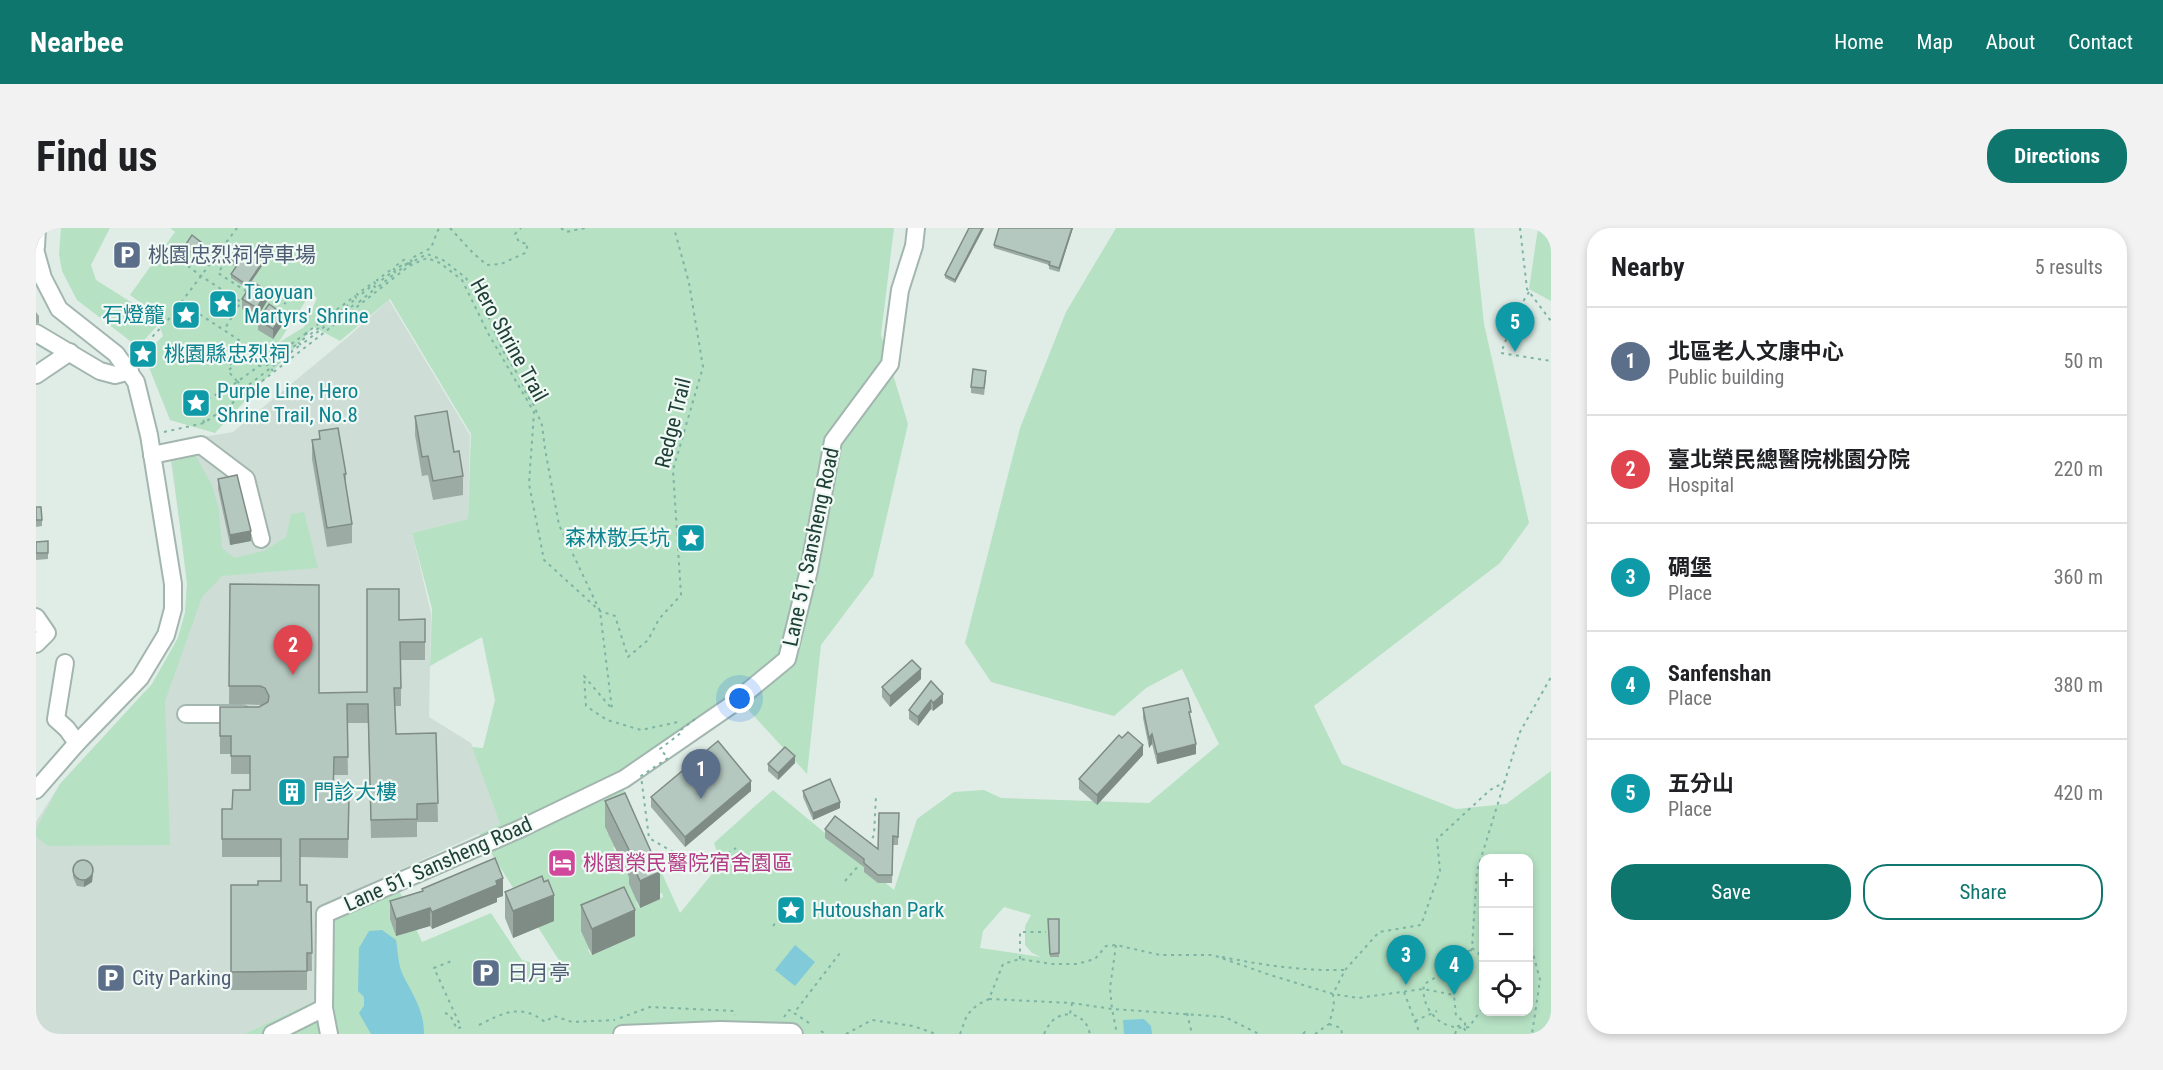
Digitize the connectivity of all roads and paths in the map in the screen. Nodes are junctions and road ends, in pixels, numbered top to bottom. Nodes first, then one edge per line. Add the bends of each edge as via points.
1 (38, 228) edge
2 (237, 228) edge
3 (442, 228) edge
4 (450, 228) edge
5 (521, 228) edge
6 (561, 228) edge
7 (585, 228) edge
8 (674, 228) edge
9 (916, 228) edge
10 (1520, 228) edge
11 (158, 243) dead end
12 (36, 247) edge
13 (221, 250) junction
14 (198, 252) edge
15 (36, 253) edge
16 (230, 255) junction
17 (234, 258) edge
18 (443, 260) junction
19 (212, 262) junction
20 (411, 263) junction
21 (440, 263) junction
22 (201, 276) junction
23 (394, 276) junction
24 (41, 282) edge
25 (263, 289) edge
26 (1529, 292) junction
27 (249, 294) edge
28 (182, 302) junction
29 (355, 303) junction
30 (286, 304) dead end
31 (357, 307) junction
32 (1551, 321) edge
33 (224, 330) junction
34 (36, 333) edge
35 (299, 346) junction
36 (302, 350) junction
37 (70, 352) junction
38 (137, 353) dead end
39 (1551, 361) edge
40 (130, 370) junction
41 (274, 372) junction
42 (36, 375) edge
43 (237, 381) junction
44 (204, 423) junction
45 (149, 435) junction
46 (152, 455) junction
47 (261, 539) dead end
48 (600, 611) junction
49 (36, 616) edge
50 (36, 644) edge
51 (637, 648) joint
52 (66, 663) dead end
53 (1551, 679) edge
54 (186, 714) dead end
55 (259, 715) edge
56 (77, 743) junction
57 (1505, 782) junction
58 (36, 790) edge
59 (876, 795) dead end
60 (869, 845) edge
61 (736, 848) dead end
62 (1484, 854) edge
63 (864, 855) edge
64 (1479, 867) edge
65 (845, 881) dead end
66 (794, 901) dead end
67 (773, 926) dead end
68 (1046, 932) edge
69 (1116, 945) junction
70 (1472, 948) junction
71 (840, 953) dead end
72 (1533, 953) edge
73 (1479, 954) edge
74 (1213, 955) junction
75 (1020, 959) junction
76 (454, 960) dead end
77 (1345, 970) junction
78 (1423, 989) junction
79 (1404, 992) junction
80 (1334, 994) junction
81 (1454, 995) junction
82 (989, 999) junction
83 (1072, 1004) junction
84 (324, 1008) junction
85 (1112, 1009) junction
86 (1437, 1011) dead end
87 (445, 1013) dead end
88 (794, 1013) junction
89 (1187, 1013) junction
90 (1479, 1013) edge
91 (1070, 1014) junction
92 (1431, 1015) junction
93 (743, 1016) dead end
94 (782, 1019) dead end
95 (1414, 1022) junction
96 (809, 1023) dead end
97 (1329, 1024) junction
98 (479, 1025) dead end
99 (1458, 1027) junction
100 (1464, 1028) junction
101 (821, 1031) dead end
102 (272, 1034) edge
103 (328, 1034) edge
104 (622, 1034) edge
105 (794, 1034) edge
106 (825, 1034) edge
107 (846, 1034) edge
108 (936, 1034) edge
109 (960, 1034) edge
110 (1044, 1034) edge
111 (1090, 1034) edge
112 (1117, 1034) edge
113 (1192, 1034) edge
114 (1259, 1034) edge
115 (1315, 1034) edge
116 (1342, 1034) edge
117 (1420, 1034) edge
118 (1455, 1034) edge
119 (1468, 1034) edge
120 (1532, 1034) edge

1 - 12 street
2 - 13 path
3 - 20 path via 431,248 410,259
4 - 5 path via 488,265 501,264 525,253 528,244 519,242 515,234
6 - 7 path
8 - 51 path, Redge Trail via 689,283 703,367 673,470 681,595 659,619 648,640
9 - 84 street, Lane 51, Sansheng Road via 900,290 890,364 833,441 810,570 787,659 730,706 624,779 325,914
10 - 26 path
11 - 22 path
13 - 16 path
13 - 19 path
14 - 19 path
15 - 24 street
16 - 17 path
16 - 27 path via 219,273
18 - 20 path via 427,254
18 - 21 path
18 - 48 path via 466,278 532,401 542,425 559,525
19 - 22 path
20 - 21 path via 427,258
20 - 23 path
20 - 23 path, bridge via 405,259 393,268 405,263 396,273 392,269 377,280 391,273
21 - 48 path, Hero Shrine Trail via 462,280 534,412 529,484 544,560
22 - 28 path
22 - 33 path via 241,302
23 - 29 path, bridge via 378,287 374,282 357,294 373,285 376,288 359,302 355,296 331,314 333,317
23 - 31 path
24 - 40 street via 59,309 117,354
25 - 30 path
26 - 32 path
26 - 39 path via 1501,353
28 - 33 path
28 - 38 path
29 - 31 path, bridge
29 - 35 path, bridge via 332,321 329,316 306,333 308,336 329,323 301,345 305,334 279,353 281,356
31 - 36 path
33 - 43 path via 239,340 226,361 233,366 228,371
34 - 37 street
35 - 36 path, bridge
35 - 43 path, bridge via 250,384 243,387
36 - 41 path
37 - 40 street via 100,371 115,375
37 - 42 street
40 - 45 street
41 - 43 path via 268,365 259,366
41 - 44 path
43 - 44 path via 199,404
44 - 45 path
45 - 46 street
46 - 47 street via 201,445 246,479
46 - 56 street via 173,584 173,609 166,634 140,678
48 - 51 path, Hero Shrine Trail via 615,616 628,657
48 - 61 path, bridge via 612,709 584,676 586,706 607,720 642,730 695,719 660,749 668,758 641,776 649,838 704,870
49 - 50 street via 47,633
52 - 56 street via 56,719
53 - 57 path via 1520,732
54 - 55 street
56 - 58 street
57 - 62 path
57 - 77 path via 1490,790 1437,839 1440,871 1421,925 1379,932
59 - 60 path via 874,835
63 - 65 path
64 - 70 path
66 - 67 path
68 - 75 path via 1020,932
69 - 74 path via 1160,955
69 - 75 path via 1106,946 1095,959 1077,964
69 - 85 path via 1110,988
70 - 73 path
70 - 78 path via 1424,984
70 - 81 path
71 - 88 path
72 - 120 path via 1540,980
74 - 77 path via 1268,966
74 - 80 path
75 - 82 path via 1003,964
76 - 87 path via 434,968 461,1027 457,1029
77 - 80 path
78 - 79 path
78 - 81 path
78 - 92 path
79 - 80 path via 1358,998
79 - 95 path
80 - 97 path
81 - 99 path via 1456,1016 1465,1022
82 - 83 path
82 - 109 path via 967,1015
83 - 85 path
83 - 91 path
84 - 102 street
84 - 103 street, Lane 51, Sansheng Road
85 - 89 path
85 - 112 path
86 - 92 path
88 - 94 path via 789,1010
88 - 96 path
89 - 113 path
89 - 114 path via 1225,1017
90 - 100 path
91 - 110 path via 1060,1015 1049,1023
91 - 111 path via 1088,1024
92 - 95 path
92 - 99 path via 1440,1023
93 - 98 path via 733,1015 734,1011 650,1007 612,1021 572,1022 554,1016 545,1022 535,1013 519,1011 503,1013
95 - 117 path
97 - 115 path
97 - 116 path via 1341,1028
99 - 100 path
99 - 118 path
100 - 119 path
101 - 106 path
104 - 105 street via 720,1030
107 - 108 path via 872,1020

